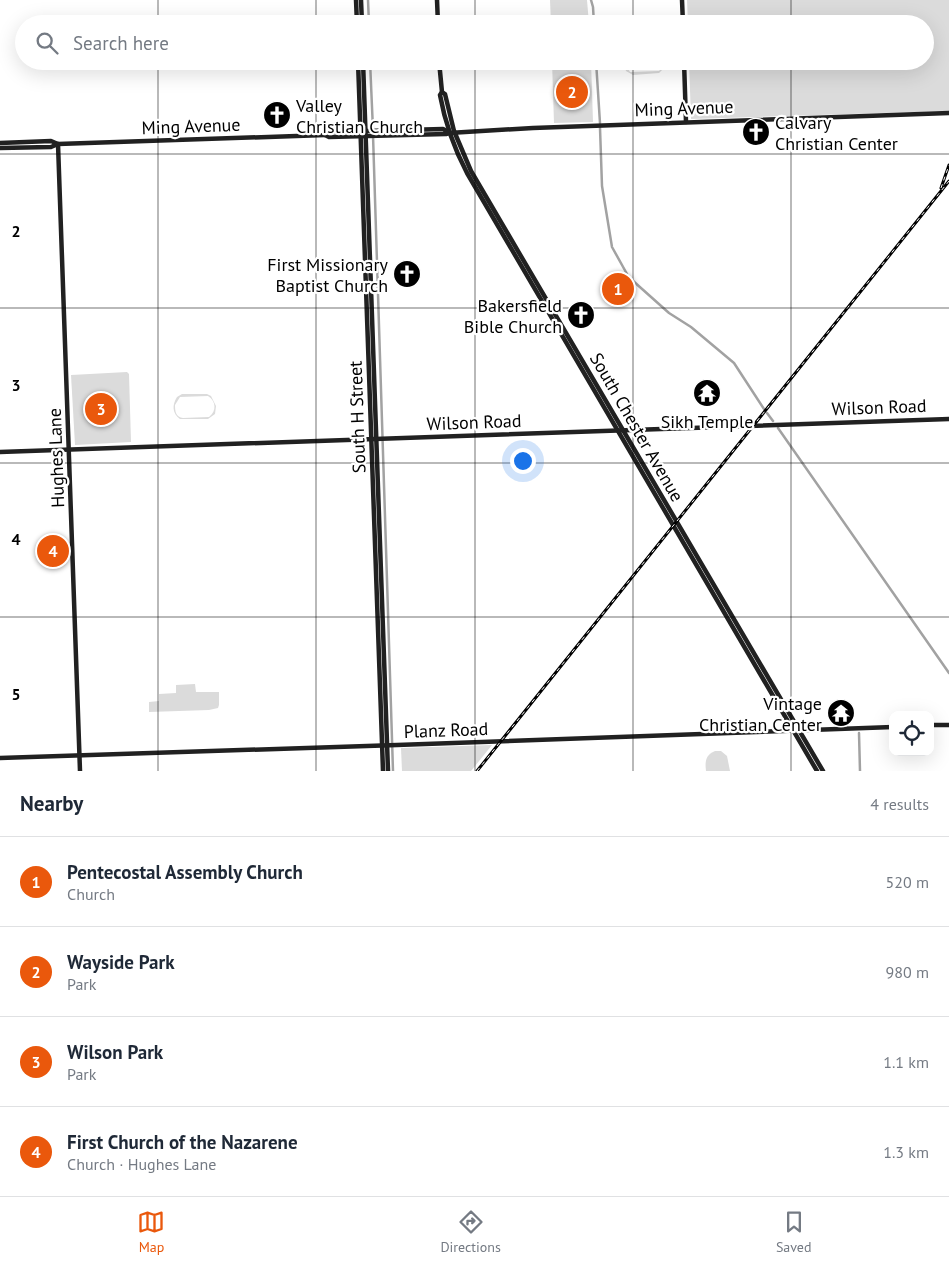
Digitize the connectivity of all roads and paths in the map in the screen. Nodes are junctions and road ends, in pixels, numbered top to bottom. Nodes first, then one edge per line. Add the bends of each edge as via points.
1 (356, 0) edge
2 (361, 0) edge
3 (437, 0) edge
4 (682, 0) edge
5 (357, 15) edge
6 (362, 15) edge
7 (438, 15) edge
8 (683, 15) edge
9 (359, 70) edge
10 (364, 70) edge
11 (441, 70) edge
12 (684, 70) edge
13 (359, 76) junction
14 (365, 94) junction
15 (949, 113) edge
16 (686, 122) junction
17 (452, 132) junction
18 (365, 134) junction
19 (19, 142) junction
20 (0, 143) edge
21 (58, 144) junction
22 (2, 148) edge
23 (949, 419) edge
24 (617, 430) junction
25 (623, 430) junction
26 (379, 439) junction
27 (69, 449) junction
28 (0, 452) edge
29 (934, 725) edge
30 (949, 725) edge
31 (889, 727) edge
32 (793, 731) junction
33 (800, 731) junction
34 (389, 745) junction
35 (80, 755) junction
36 (0, 758) edge
37 (80, 771) edge
38 (383, 771) edge
39 (388, 771) edge
40 (817, 771) edge
41 (823, 771) edge

1 - 5 street
2 - 6 street
3 - 7 street
4 - 8 street
9 - 13 street, South H Street
10 - 14 street, South H Street
11 - 17 street, South Chester Avenue via 440,95
12 - 16 street
13 - 14 street
13 - 18 street, South H Street
14 - 18 street, South H Street
15 - 16 street, Ming Avenue
16 - 17 street, Ming Avenue
17 - 18 street, Ming Avenue
17 - 24 street, South Chester Avenue via 467,173
17 - 25 street, South Chester Avenue via 471,171
18 - 21 street, Ming Avenue
18 - 26 street, South H Street
19 - 20 street, Ming Avenue
19 - 21 street, Ming Avenue via 52,141
19 - 22 street via 16,146
21 - 22 street, Ming Avenue
21 - 27 street, Hughes Lane
23 - 25 street, Wilson Road
24 - 25 street, Wilson Road
24 - 26 street, Wilson Road
24 - 32 street, South Chester Avenue
25 - 33 street, South Chester Avenue
26 - 27 street, Wilson Road
26 - 34 street, South H Street
27 - 28 street, Wilson Road
27 - 35 street, Hughes Lane
29 - 30 street
31 - 33 street, Planz Road
32 - 33 street, Planz Road
32 - 34 street, Planz Road
32 - 40 street, South Chester Avenue
33 - 41 street, South Chester Avenue
34 - 35 street, Planz Road
34 - 38 street, South H Street
34 - 39 street, South H Street
35 - 36 street, Planz Road
35 - 37 street, Hughes Lane

